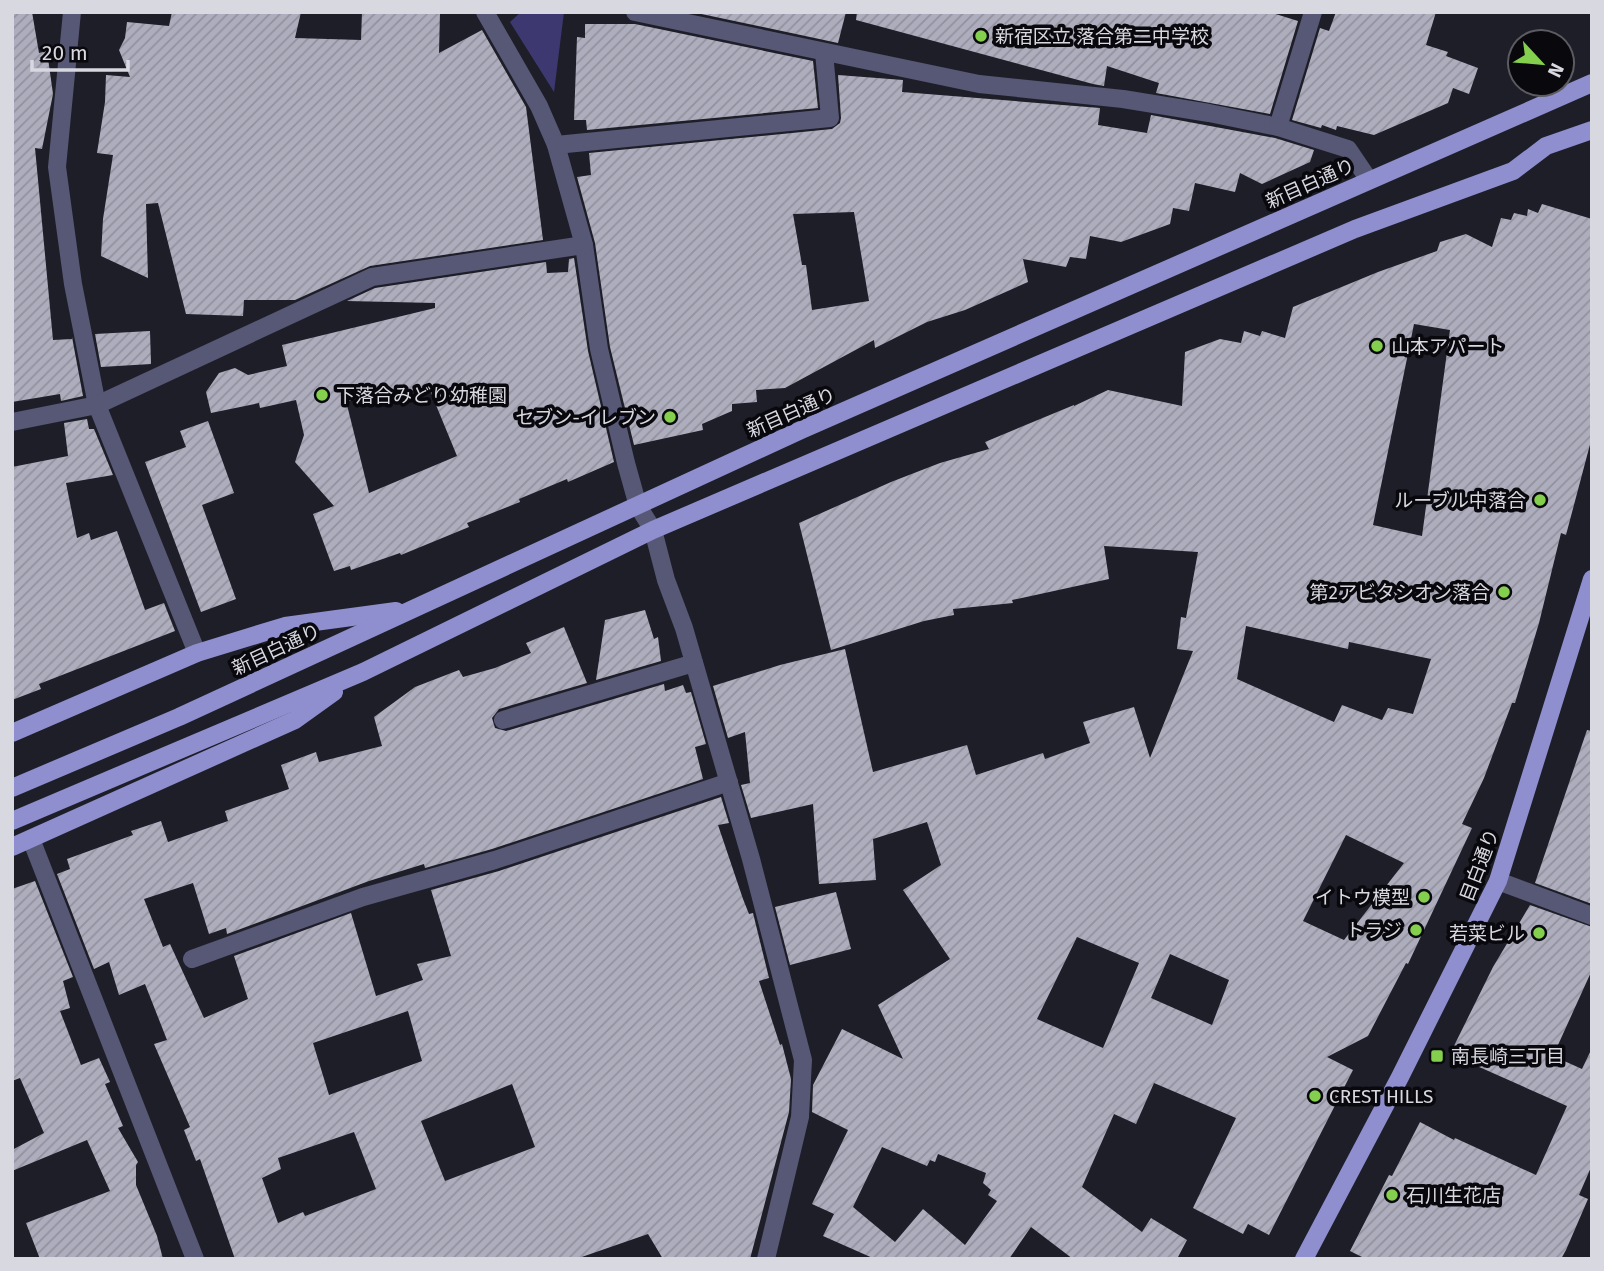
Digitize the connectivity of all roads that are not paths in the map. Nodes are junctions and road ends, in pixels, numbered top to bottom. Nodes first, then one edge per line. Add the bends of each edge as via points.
1 (72, 12) edge
2 (485, 12) edge
3 (635, 12) edge
4 (1313, 12) edge
5 (824, 52) junction
6 (1592, 83) edge
7 (1278, 127) junction
8 (1592, 130) edge
9 (1592, 137) edge
10 (556, 145) junction
11 (1546, 146) junction
12 (1369, 180) junction
13 (584, 245) junction
14 (97, 405) junction
15 (12, 422) edge
16 (638, 506) junction
17 (653, 530) junction
18 (1592, 579) edge
19 (417, 608) junction
20 (1587, 610) edge
21 (197, 653) junction
22 (694, 663) junction
23 (363, 672) junction
24 (503, 720) dead end
25 (12, 733) edge
26 (729, 782) junction
27 (12, 788) edge
28 (12, 821) edge
29 (31, 839) junction
30 (12, 847) edge
31 (1498, 881) junction
32 (1592, 916) edge
33 (192, 959) dead end
34 (195, 1259) edge
35 (766, 1259) edge
36 (1304, 1259) edge

1 - 14 street via 57,167 73,284
2 - 10 street
3 - 5 street
4 - 7 street
5 - 7 street via 979,84 1123,99
5 - 10 street via 830,118
6 - 12 main road, 新目白通り
7 - 12 street via 1348,149
8 - 11 main road
9 - 11 main road
10 - 13 street
11 - 17 main road via 1513,171 1355,229
12 - 16 main road, 新目白通り
13 - 14 street via 372,277
13 - 16 street via 599,349
14 - 15 street
14 - 21 street
16 - 17 street
16 - 19 main road, 新目白通り
17 - 22 street
17 - 23 main road
18 - 20 main road, 目白通り
19 - 21 main road via 285,626
19 - 27 main road, 新目白通り
20 - 31 main road, 目白通り
21 - 25 main road
22 - 24 street
22 - 26 street
23 - 28 main road
23 - 29 main road via 295,720
26 - 33 street via 495,860 363,897
26 - 35 street via 803,1060 800,1117
29 - 30 main road
29 - 34 street
31 - 32 street
31 - 36 main road, 目白通り

